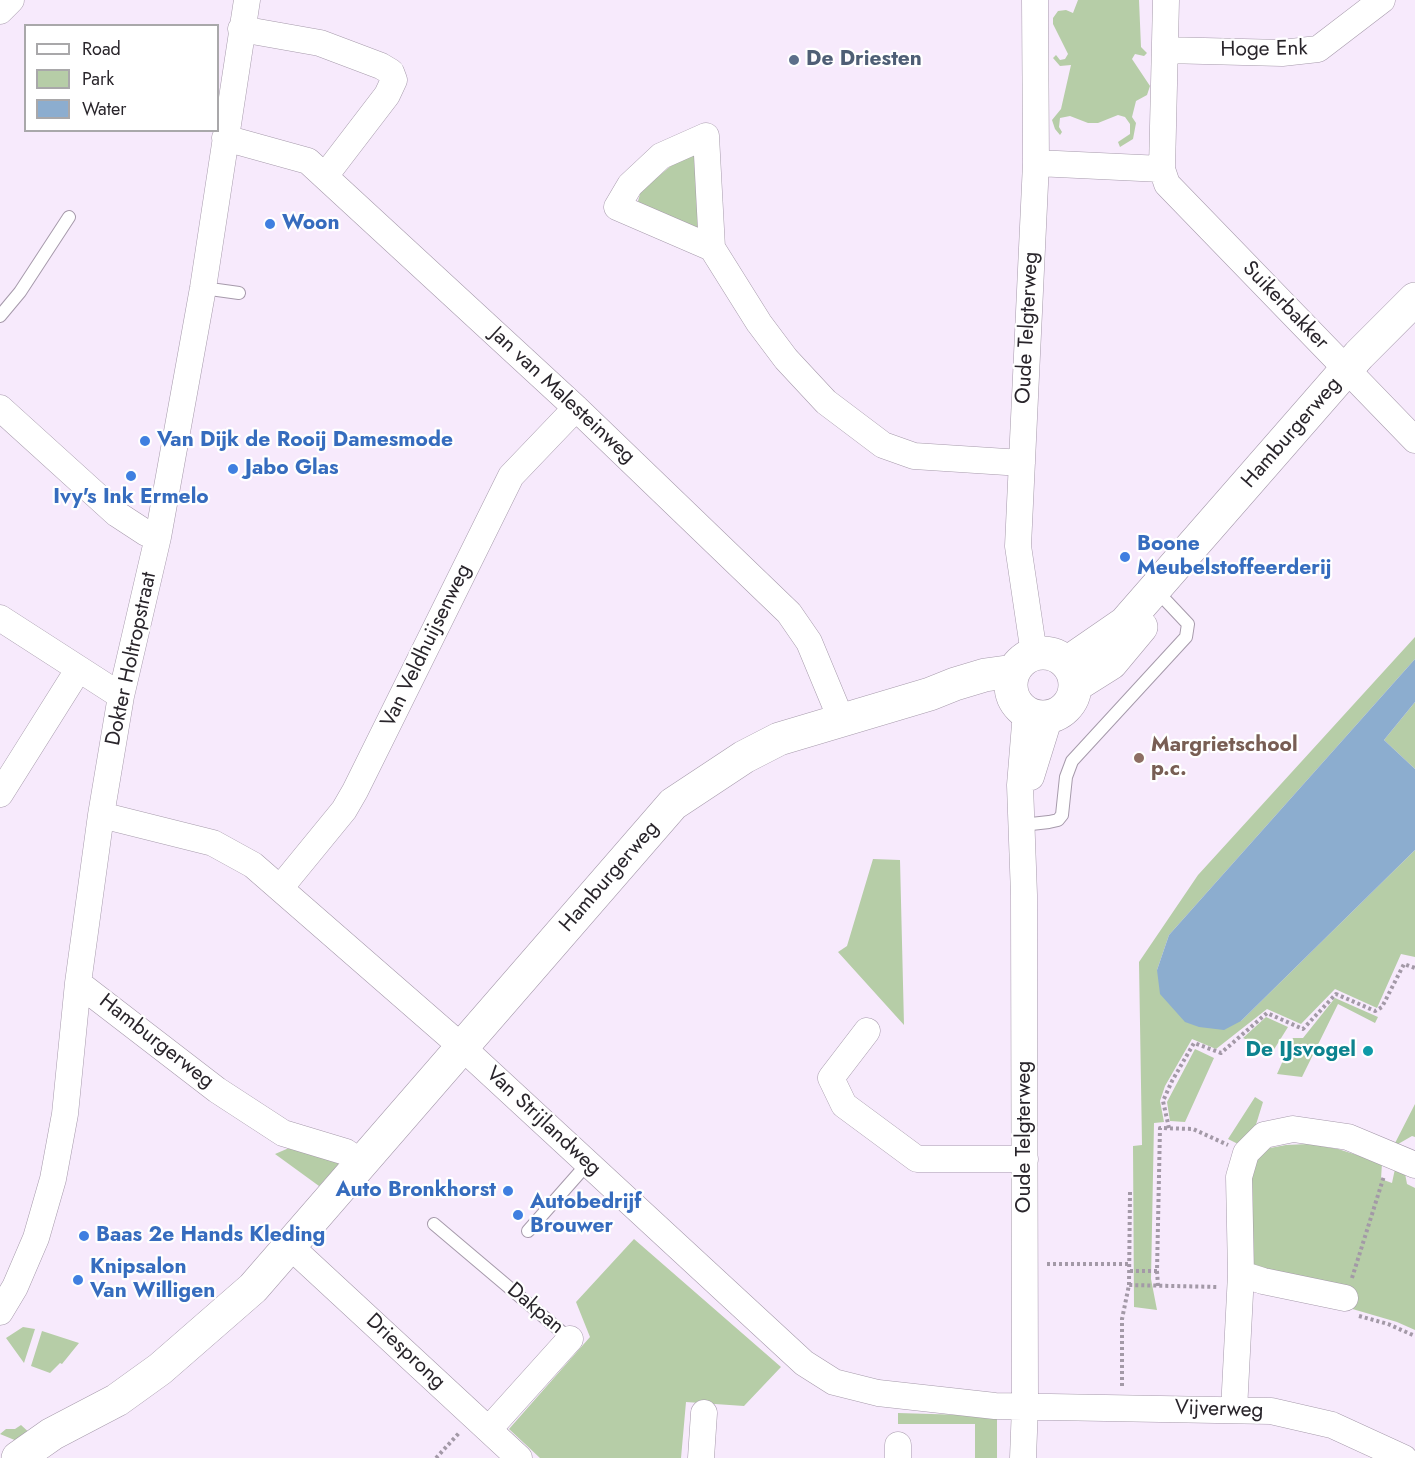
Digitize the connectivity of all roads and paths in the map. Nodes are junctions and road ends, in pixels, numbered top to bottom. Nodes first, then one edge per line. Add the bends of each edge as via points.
1 (11, 0) edge
2 (247, 0) edge
3 (1035, 0) edge
4 (1166, 0) edge
5 (1382, 0) edge
6 (0, 11) edge
7 (241, 29) junction
8 (1165, 50) junction
9 (225, 138) junction
10 (1036, 163) junction
11 (1162, 169) junction
12 (325, 176) junction
13 (69, 217) dead end
14 (712, 248) junction
15 (203, 288) junction
16 (239, 293) dead end
17 (1415, 299) edge
18 (0, 316) edge
19 (1347, 370) junction
20 (0, 408) edge
21 (576, 408) junction
22 (1415, 440) edge
23 (1022, 463) junction
24 (158, 537) junction
25 (1163, 585) junction
26 (0, 618) edge
27 (78, 670) junction
28 (1071, 674) junction
29 (1027, 690) junction
30 (121, 696) junction
31 (841, 719) junction
32 (0, 794) edge
33 (101, 815) junction
34 (1022, 820) junction
35 (281, 887) junction
36 (1415, 968) edge
37 (78, 983) junction
38 (867, 1031) dead end
39 (463, 1048) junction
40 (1169, 1128) junction
41 (1246, 1153) junction
42 (1391, 1155) junction
43 (1025, 1160) junction
44 (362, 1163) junction
45 (588, 1163) junction
46 (1415, 1166) edge
47 (1130, 1192) dead end
48 (434, 1224) dead end
49 (528, 1231) dead end
50 (291, 1247) junction
51 (1025, 1264) junction
52 (1130, 1264) junction
53 (1130, 1271) junction
54 (1157, 1271) junction
55 (1240, 1280) junction
56 (1130, 1285) junction
57 (1158, 1286) junction
58 (1345, 1298) junction
59 (0, 1312) edge
60 (1415, 1336) edge
61 (570, 1339) joint
62 (117, 1400) junction
63 (1025, 1406) junction
64 (1122, 1407) junction
65 (1234, 1410) junction
66 (704, 1413) dead end
67 (482, 1423) junction
68 (0, 1448) edge
69 (11, 1458) edge
70 (18, 1458) edge
71 (48, 1458) edge
72 (436, 1458) edge
73 (519, 1458) edge
74 (701, 1458) edge
75 (1023, 1458) edge
76 (1404, 1458) edge

1 - 6 street
2 - 7 street, Dokter Holtropstraat
3 - 10 street, Oude Telgterweg
4 - 8 street
5 - 8 street, Hoge Enk via 1318,49 1282,53
7 - 9 street, Dokter Holtropstraat
7 - 12 street via 321,43 391,72 394,80 387,95
8 - 11 street
9 - 12 street, Jan van Malesteinweg via 308,161
9 - 15 street, Dokter Holtropstraat
10 - 11 street
10 - 23 street, Oude Telgterweg
11 - 19 street, Suikerbakker via 1167,184
12 - 21 street, Jan van Malesteinweg
13 - 18 lane
14 - 14 street via 710,203 706,136 661,156 630,185 617,207
14 - 23 street via 786,359 826,402 858,428 883,445 914,456
15 - 16 lane
15 - 24 street, Dokter Holtropstraat
17 - 19 street, Hamburgerweg
19 - 22 street, Suikerbakker
19 - 25 street, Hamburgerweg
20 - 24 street via 117,514
21 - 31 street, Jan van Malesteinweg via 789,613 809,642
21 - 35 street, Van Veldhuijsenweg via 512,476 355,791
23 - 29 street, Oude Telgterweg via 1018,546
24 - 30 street, Dokter Holtropstraat
25 - 28 street, Hamburgerweg
25 - 34 lane via 1188,624 1186,637 1072,761 1058,820
26 - 27 street
27 - 30 street
27 - 32 street
28 - 29 street, Hamburgerweg via 1055,655
28 - 29 street via 1070,703 1061,712
29 - 31 street, Hamburgerweg via 930,694
29 - 34 street, Oude Telgterweg via 1020,785
30 - 33 street, Dokter Holtropstraat
31 - 39 street, Hamburgerweg via 770,743 673,804
33 - 35 street, Van Strijlandweg via 213,843 253,865
33 - 37 street, Dokter Holtropstraat
34 - 43 street, Oude Telgterweg
35 - 39 street, Van Strijlandweg
36 - 40 path via 1404,964 1382,1007 1375,1011 1336,994 1304,1029 1268,1013 1221,1053 1194,1043 1163,1101
37 - 44 street, Hamburgerweg via 217,1089 283,1133 346,1152
37 - 59 street, Dokter Holtropstraat via 65,1114 53,1179 36,1238
38 - 43 street via 831,1078 844,1105 918,1160
39 - 44 street, Hamburgerweg
39 - 45 street, Van Strijlandweg
40 - 41 path via 1193,1129
40 - 54 path via 1160,1128
41 - 42 street via 1264,1136 1293,1129 1348,1137
41 - 55 street via 1239,1177
42 - 46 street
42 - 58 path
43 - 51 street, Oude Telgterweg
44 - 50 street, Hamburgerweg
45 - 49 lane
45 - 63 street, Van Strijlandweg via 804,1363 834,1382 878,1393
47 - 52 path
48 - 61 lane, Dakpan
50 - 62 street, Hamburgerweg via 201,1336
50 - 67 street, Driesprong
51 - 52 path
51 - 63 street, Oude Telgterweg
52 - 53 path
53 - 54 path
53 - 56 path
54 - 57 path
55 - 57 path
55 - 58 street
55 - 65 street
56 - 57 path
56 - 64 path via 1122,1319
58 - 60 path via 1342,1311
61 - 67 street, Dakpan
62 - 70 street, Hamburgerweg via 52,1434
62 - 71 street, Hamburgerweg
63 - 64 street, Vijverweg
63 - 75 street, Oude Telgterweg
64 - 65 street, Vijverweg
65 - 76 street, Vijverweg via 1271,1411 1332,1425
66 - 74 street
67 - 72 path
67 - 73 street, Driesprong
68 - 69 street

